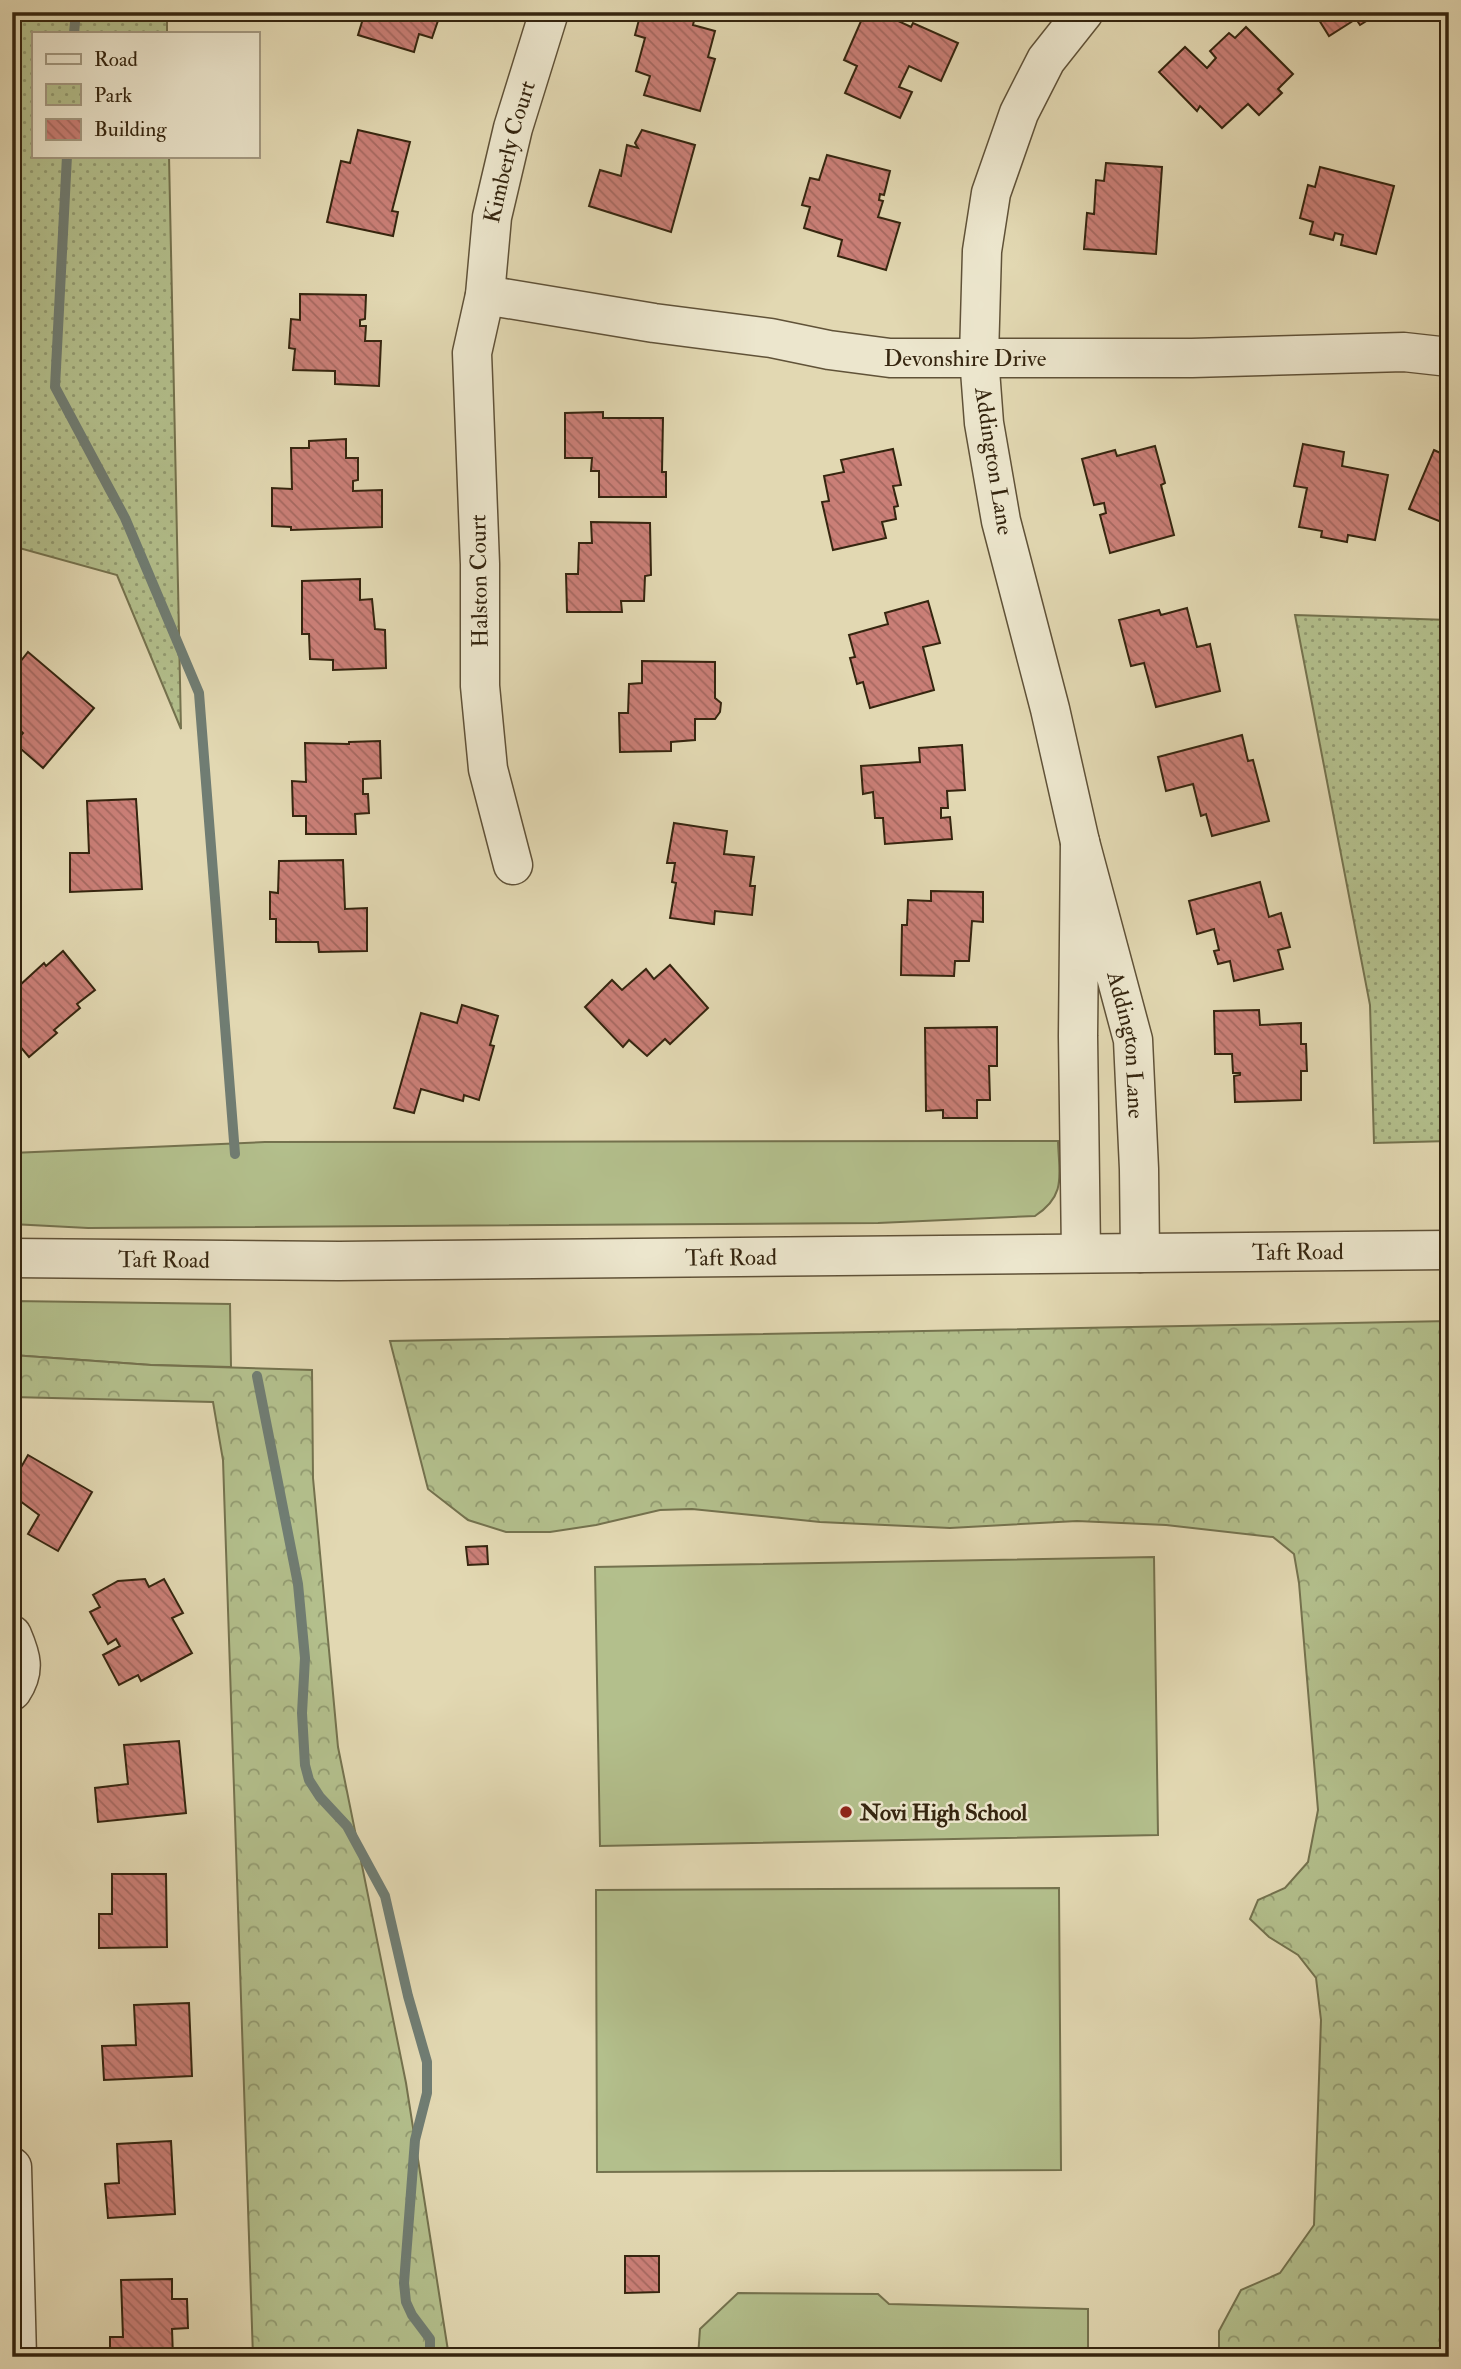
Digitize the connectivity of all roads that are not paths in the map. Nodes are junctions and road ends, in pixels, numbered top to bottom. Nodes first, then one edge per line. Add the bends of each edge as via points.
1 (549, 12) edge
2 (1084, 12) edge
3 (485, 295) junction
4 (1449, 356) edge
5 (979, 357) junction
6 (1080, 842) junction
7 (513, 865) dead end
8 (1449, 1250) edge
9 (1080, 1253) junction
10 (1140, 1253) junction
11 (12, 1258) edge
12 (12, 1634) edge
13 (12, 1691) edge
14 (12, 2168) edge
15 (16, 2357) edge

1 - 3 street, Kimberly Court via 492,217
2 - 5 street, Addington Lane via 1035,81 990,193 982,251
3 - 5 street, Devonshire Drive via 890,358
3 - 7 street, Halston Court via 472,353 480,686 488,769
4 - 5 street, Devonshire Drive via 1404,352 1192,358
5 - 6 street, Addington Lane via 984,423 1001,521 1051,709
6 - 9 street, Addington Lane
6 - 10 street, Addington Lane via 1133,1040
8 - 10 street, Taft Road
9 - 10 street, Taft Road
9 - 11 street, Taft Road via 339,1261
12 - 13 street via 21,1675
14 - 15 street

